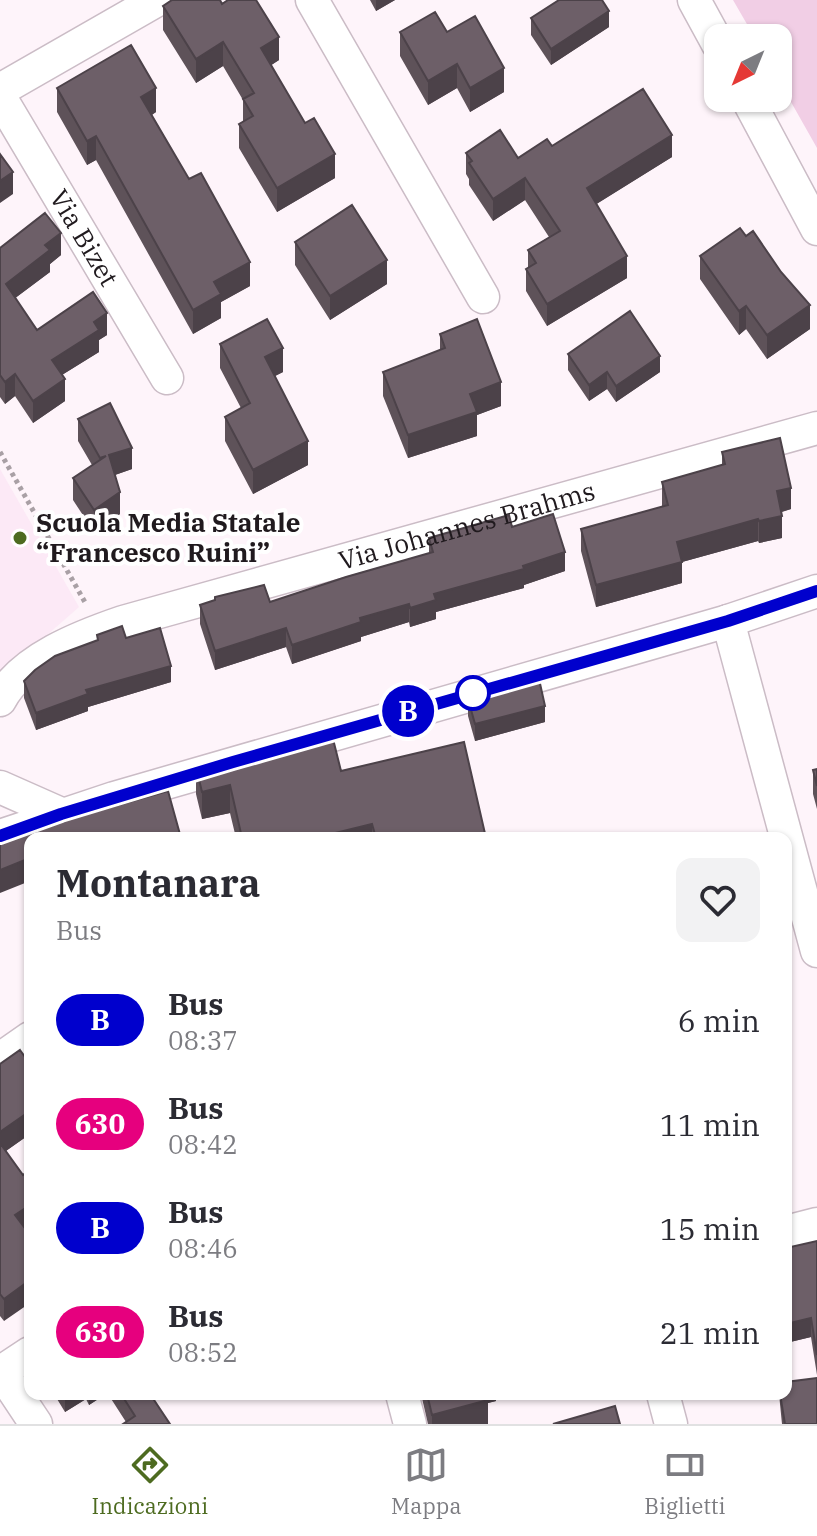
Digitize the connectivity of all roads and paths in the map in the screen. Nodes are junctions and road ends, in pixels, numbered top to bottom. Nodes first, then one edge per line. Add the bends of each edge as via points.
1 (157, 0) edge
2 (312, 0) edge
3 (694, 0) edge
4 (707, 24) edge
5 (0, 90) edge
6 (0, 97) edge
7 (754, 112) edge
8 (817, 229) edge
9 (483, 297) dead end
10 (167, 378) dead end
11 (817, 428) edge
12 (0, 452) edge
13 (817, 591) edge
14 (728, 621) junction
15 (101, 629) junction
16 (0, 700) edge
17 (0, 787) edge
18 (61, 814) junction
19 (787, 832) edge
20 (0, 836) edge
21 (792, 851) edge
22 (814, 930) edge
23 (24, 1042) edge
24 (0, 1059) edge
25 (817, 1224) edge
26 (792, 1230) edge
27 (24, 1357) edge
28 (1, 1371) edge
29 (404, 1400) edge
30 (665, 1400) edge
31 (36, 1424) edge
32 (410, 1424) edge
33 (671, 1424) edge

1 - 5 street
2 - 9 street
3 - 4 street
6 - 10 street, Via Bizet
7 - 8 street
11 - 15 street, Via Johannes Brahms
12 - 15 path
13 - 14 street
14 - 18 street
14 - 19 street
15 - 16 street, Via Johannes Brahms via 23,671
17 - 18 street
18 - 20 street
21 - 22 street
23 - 24 street
25 - 26 street
27 - 28 street
28 - 31 street
29 - 32 street
30 - 33 street

